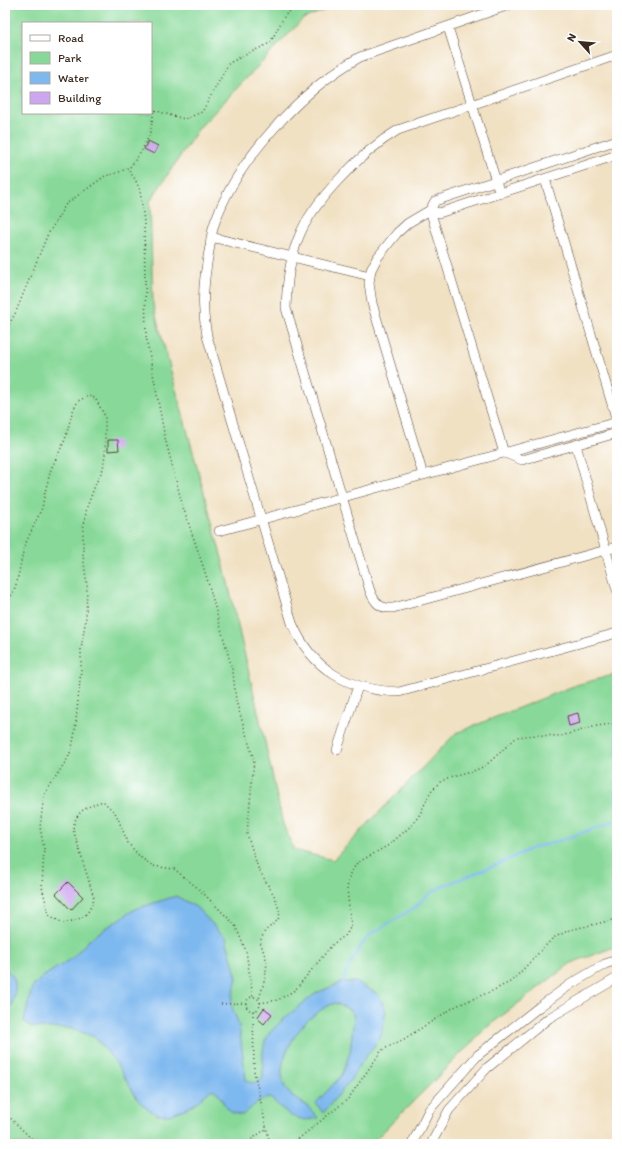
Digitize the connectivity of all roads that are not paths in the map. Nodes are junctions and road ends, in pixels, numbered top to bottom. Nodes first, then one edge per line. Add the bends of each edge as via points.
1 (509, 5) edge
2 (448, 27) junction
3 (617, 55) edge
4 (472, 105) junction
5 (617, 140) edge
6 (617, 155) edge
7 (545, 179) junction
8 (495, 180) junction
9 (500, 194) junction
10 (430, 210) junction
11 (211, 237) junction
12 (292, 257) junction
13 (370, 276) junction
14 (617, 422) edge
15 (617, 433) edge
16 (576, 445) junction
17 (504, 452) junction
18 (423, 475) junction
19 (342, 497) junction
20 (262, 519) junction
21 (219, 531) dead end
22 (617, 547) edge
23 (606, 550) junction
24 (617, 590) edge
25 (617, 633) edge
26 (358, 686) junction
27 (337, 750) dead end
28 (617, 960) edge
29 (617, 978) edge
30 (412, 1144) edge
31 (431, 1144) edge

1 - 2 street
2 - 4 street
2 - 11 street via 360,57 318,86 275,127 238,174 224,198
3 - 4 street
4 - 8 street
4 - 12 street via 398,130 374,147 325,196 298,238
5 - 8 street
6 - 7 street
7 - 9 street
7 - 14 street
8 - 9 street
8 - 10 street via 435,201
9 - 10 street via 439,214
10 - 13 street via 397,233 377,258
10 - 17 street
11 - 12 street
11 - 20 street via 204,282 203,311 207,336
12 - 13 street
12 - 19 street via 286,308
13 - 18 street via 372,303
14 - 17 street via 512,452
15 - 16 street
16 - 17 street via 522,460
16 - 23 street
17 - 18 street
18 - 19 street
19 - 20 street
19 - 23 street via 370,591 378,604 385,608 393,608
20 - 21 street
20 - 26 street via 299,639 326,670
22 - 23 street
23 - 24 street
25 - 26 street via 398,692 384,692
26 - 27 street
28 - 30 street via 605,964 571,984 478,1055 429,1110
29 - 31 street via 549,1018 487,1068 449,1110

